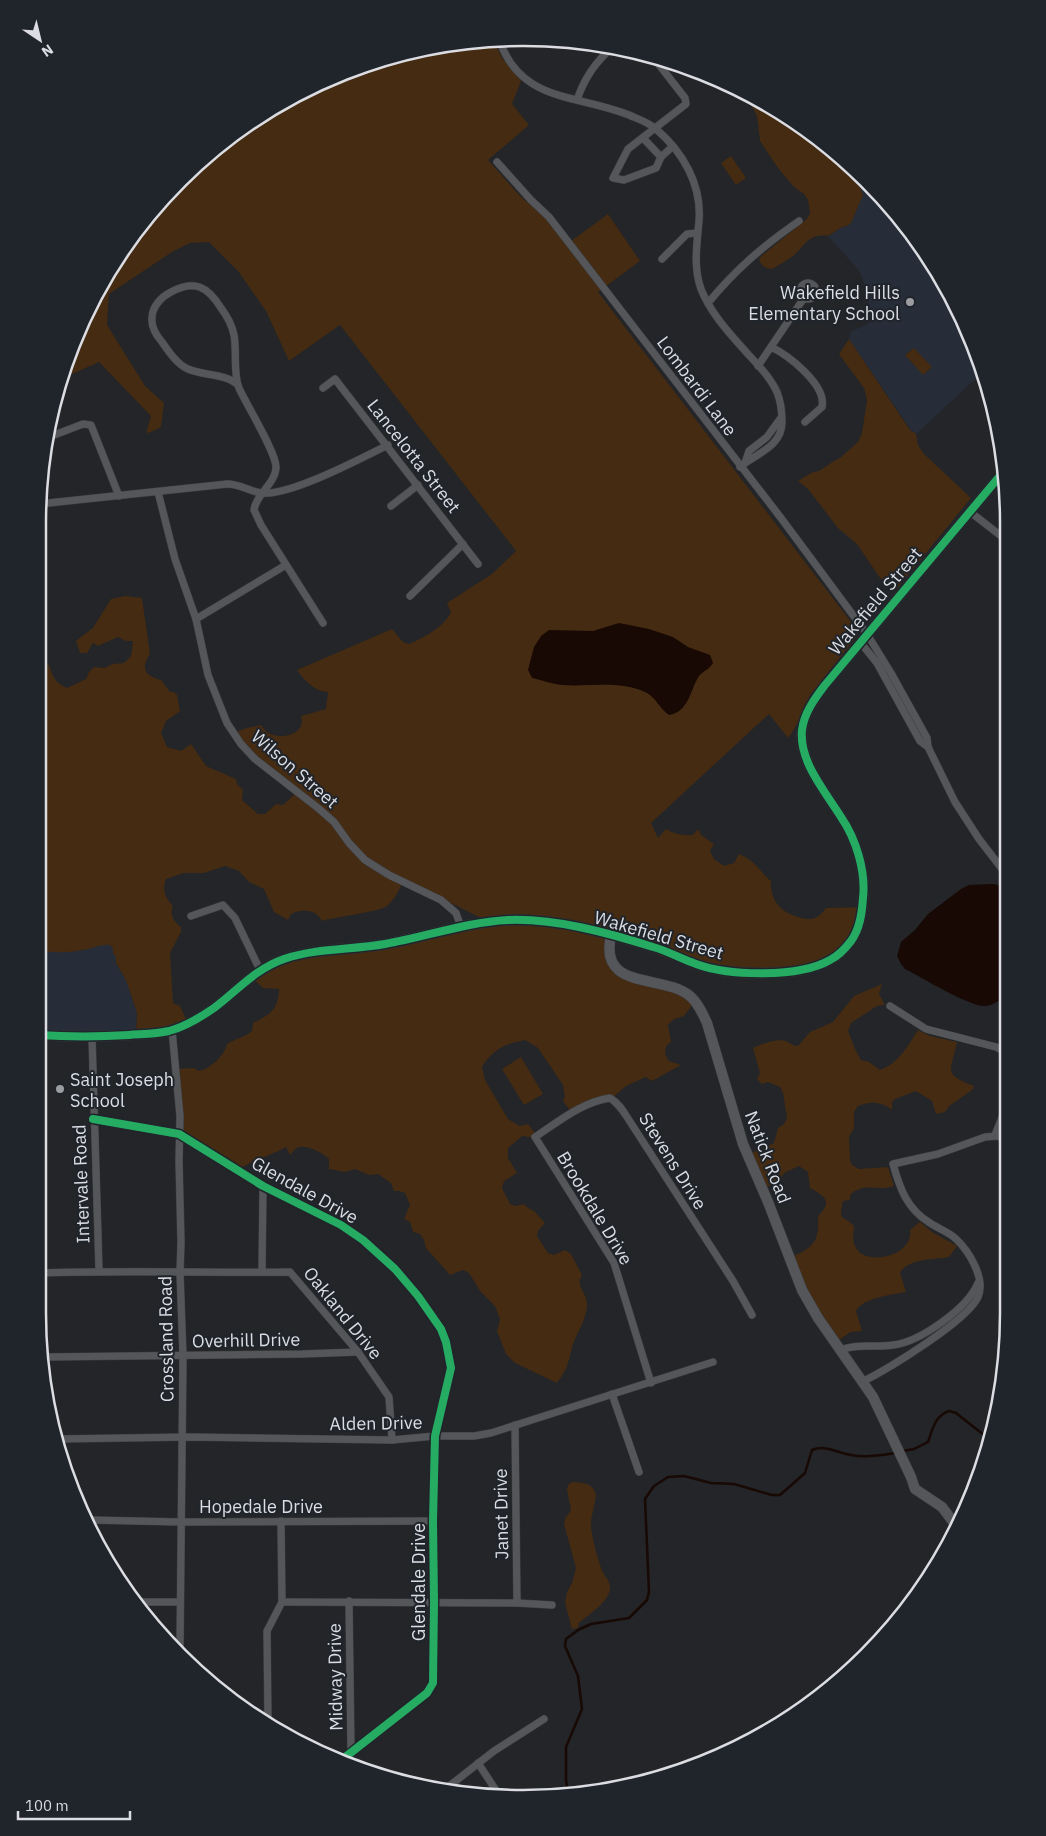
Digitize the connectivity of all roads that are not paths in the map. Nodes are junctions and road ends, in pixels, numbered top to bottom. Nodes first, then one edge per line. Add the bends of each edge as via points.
1 (503, 47) edge
2 (607, 53) edge
3 (660, 67) edge
4 (577, 100) junction
5 (656, 129) junction
6 (643, 138) junction
7 (673, 146) junction
8 (662, 157) junction
9 (497, 162) dead end
10 (799, 221) dead end
11 (697, 233) junction
12 (662, 259) dead end
13 (804, 298) dead end
14 (708, 303) junction
15 (771, 347) junction
16 (758, 366) junction
17 (238, 385) junction
18 (323, 388) dead end
19 (805, 422) dead end
20 (54, 435) edge
21 (388, 445) junction
22 (742, 465) junction
23 (998, 478) edge
24 (418, 485) junction
25 (158, 492) junction
26 (262, 493) junction
27 (119, 496) junction
28 (47, 503) edge
29 (391, 506) dead end
30 (969, 511) junction
31 (1000, 535) edge
32 (463, 544) junction
33 (478, 564) dead end
34 (286, 565) junction
35 (410, 596) dead end
36 (196, 619) junction
37 (323, 623) dead end
38 (863, 638) junction
39 (928, 747) junction
40 (1000, 866) edge
41 (191, 916) dead end
42 (461, 927) junction
43 (611, 936) junction
44 (260, 970) junction
45 (890, 1006) dead end
46 (172, 1030) junction
47 (46, 1036) edge
48 (92, 1037) junction
49 (1000, 1049) edge
50 (93, 1119) junction
51 (1000, 1122) edge
52 (179, 1134) junction
53 (995, 1135) junction
54 (535, 1137) joint
55 (1000, 1137) edge
56 (263, 1186) junction
57 (99, 1270) junction
58 (262, 1272) junction
59 (46, 1273) edge
60 (180, 1273) junction
61 (979, 1280) junction
62 (752, 1315) dead end
63 (840, 1350) junction
64 (358, 1352) junction
65 (183, 1356) junction
66 (48, 1357) edge
67 (713, 1362) dead end
68 (862, 1382) junction
69 (651, 1383) junction
70 (612, 1394) junction
71 (515, 1425) junction
72 (436, 1436) junction
73 (181, 1437) junction
74 (63, 1439) edge
75 (392, 1440) junction
76 (639, 1472) dead end
77 (93, 1520) edge
78 (432, 1520) junction
79 (281, 1521) junction
80 (952, 1521) edge
81 (180, 1522) junction
82 (144, 1602) edge
83 (180, 1602) junction
84 (282, 1602) junction
85 (349, 1602) junction
86 (434, 1602) junction
87 (517, 1603) junction
88 (552, 1605) dead end
89 (180, 1643) edge
90 (268, 1715) edge
91 (544, 1719) dead end
92 (351, 1752) junction
93 (347, 1755) edge
94 (478, 1763) junction
95 (451, 1784) edge
96 (494, 1789) edge

1 - 4 street via 525,79 544,91
2 - 4 street via 592,68
3 - 5 street via 687,100 683,108
4 - 5 street via 616,110
5 - 6 street
5 - 7 street
6 - 8 street
6 - 8 street via 628,149 613,178 624,180 656,168
7 - 8 street
7 - 11 street via 686,164 696,188 699,208
9 - 22 street, Lombardi Lane via 548,217
10 - 14 street via 748,259
11 - 12 street via 687,234
11 - 14 street via 697,270 700,287
13 - 15 street
14 - 16 street
15 - 16 street
15 - 19 street via 796,363 821,394 822,407
16 - 22 street via 778,394 782,427 775,440
17 - 17 street via 232,326 211,293 203,288 188,287 165,295 154,308 152,324 158,338 181,365 229,379
17 - 26 street via 274,459 275,472
18 - 21 street, Lancelotta Street via 335,379
20 - 27 street via 83,424 91,425
21 - 24 street, Lancelotta Street
21 - 26 street via 291,489
22 - 38 street, Lombardi Lane
23 - 30 street, Wakefield Street
24 - 29 street
24 - 32 street, Lancelotta Street
25 - 26 street via 234,484
25 - 27 street
25 - 36 street, Wilson Street via 174,559
26 - 34 street via 254,510
27 - 28 street
30 - 31 street
30 - 38 street, Wakefield Street
32 - 33 street, Lancelotta Street
32 - 35 street
34 - 36 street
34 - 37 street
36 - 42 street, Wilson Street via 208,675 227,723 241,744 259,763 334,822 365,860 442,900 456,913
38 - 39 street via 920,741
38 - 39 street via 882,658 927,738
38 - 43 street, Wakefield Street via 812,704 803,724 802,738 807,760 846,824 861,867 864,889 862,913 858,930 850,942 838,955 824,963 768,974 698,965 656,948
39 - 40 street via 955,802
41 - 44 street via 223,904 235,918
42 - 43 street, Wakefield Street via 487,921 538,921
42 - 44 street, Wakefield Street via 370,946 310,952
43 - 63 street, Natick Road via 611,960 620,971 638,980 674,987 690,996 701,1012 743,1144 802,1290
44 - 46 street, Wakefield Street via 209,1011
45 - 49 street via 926,1029
46 - 48 street, Wakefield Street
46 - 52 street, Crossland Road
47 - 48 street, Wakefield Street
48 - 50 street, Intervale Road
50 - 52 street, Glendale Drive
50 - 57 street, Intervale Road
51 - 53 street
52 - 56 street, Glendale Drive
52 - 60 street, Crossland Road
53 - 55 street
53 - 61 street via 938,1154 893,1164 906,1201 921,1216 956,1238 973,1259
54 - 62 street, Stevens Drive via 575,1111 598,1101 613,1100 620,1106
54 - 69 street, Brookdale Drive via 614,1263
56 - 58 street
56 - 72 street, Glendale Drive via 341,1225 363,1240 406,1281 441,1329 451,1368
57 - 59 street, Oakland Drive
57 - 60 street, Oakland Drive
58 - 60 street, Oakland Drive
58 - 64 street, Oakland Drive via 290,1272
60 - 65 street, Crossland Road
61 - 63 street via 966,1302 913,1339 894,1345 860,1345
61 - 68 street via 978,1297 962,1315 909,1355
63 - 68 street, Natick Road
64 - 65 street, Overhill Drive
64 - 75 street, Oakland Drive via 389,1397
65 - 66 street, Overhill Drive
65 - 73 street, Crossland Road
67 - 69 street, Alden Drive
68 - 80 street, Natick Road via 873,1397 915,1489 942,1507
69 - 70 street, Alden Drive
70 - 71 street, Alden Drive
70 - 76 street
71 - 72 street, Alden Drive via 474,1436
71 - 87 street, Janet Drive
72 - 75 street, Alden Drive
72 - 78 street, Glendale Drive
73 - 74 street, Alden Drive
73 - 75 street, Alden Drive
73 - 81 street, Crossland Road
77 - 81 street, Hopedale Drive
78 - 79 street, Hopedale Drive
78 - 86 street, Glendale Drive
79 - 81 street, Hopedale Drive
79 - 84 street
81 - 83 street, Crossland Road
82 - 83 street
83 - 89 street, Crossland Road
84 - 85 street
84 - 90 street via 266,1631
85 - 86 street
85 - 92 street, Midway Drive
86 - 87 street
86 - 92 street, Glendale Drive via 432,1686
87 - 88 street
91 - 94 street
92 - 93 street
94 - 95 street
94 - 96 street

